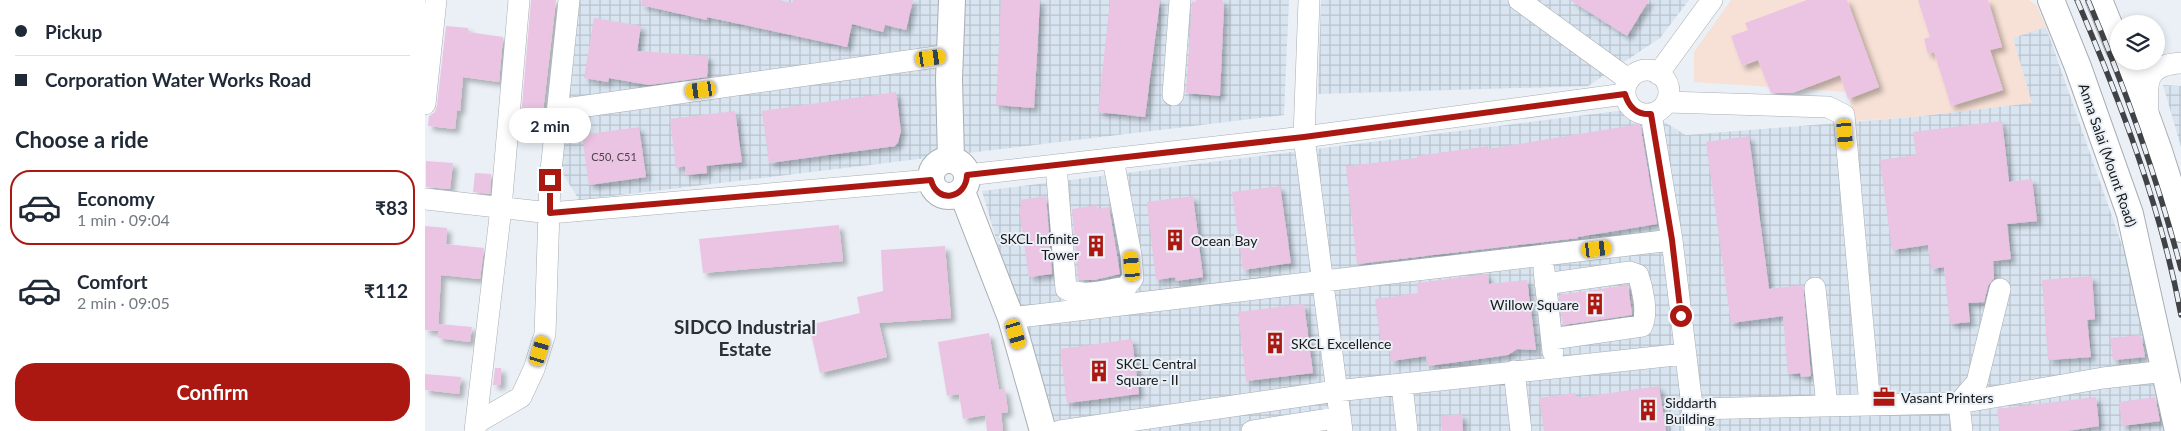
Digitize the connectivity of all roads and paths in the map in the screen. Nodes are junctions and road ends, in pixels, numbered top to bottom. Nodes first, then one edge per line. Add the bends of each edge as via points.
1 (436, 0) edge
2 (519, 0) edge
3 (569, 0) edge
4 (952, 0) edge
5 (1181, 0) edge
6 (1309, 0) edge
7 (1519, 0) edge
8 (1712, 0) edge
9 (2051, 0) edge
10 (2099, 0) edge
11 (2110, 27) edge
12 (950, 55) junction
13 (2181, 63) edge
14 (2128, 70) edge
15 (1658, 74) junction
16 (1627, 87) junction
17 (1173, 95) dead end
18 (425, 104) edge
19 (1659, 108) junction
20 (558, 110) junction
21 (2148, 118) junction
22 (1304, 137) junction
23 (1113, 158) junction
24 (1056, 165) junction
25 (951, 181) junction
26 (425, 199) edge
27 (501, 208) junction
28 (550, 213) junction
29 (2181, 229) edge
30 (1672, 240) junction
31 (1541, 256) junction
32 (1321, 283) junction
33 (1545, 284) junction
34 (1815, 288) dead end
35 (2000, 288) dead end
36 (1011, 318) junction
37 (1552, 340) junction
38 (1685, 354) junction
39 (1555, 367) junction
40 (2166, 370) junction
41 (1514, 371) junction
42 (1403, 385) junction
43 (1336, 391) junction
44 (1027, 400) junction
45 (1959, 403) junction
46 (1827, 406) junction
47 (1870, 406) junction
48 (1693, 409) junction
49 (477, 427) edge
50 (1025, 431) edge
51 (1043, 431) edge
52 (1060, 431) edge
53 (1252, 431) edge
54 (1340, 431) edge
55 (1407, 431) edge
56 (1521, 431) edge
57 (1695, 431) edge
58 (1962, 431) edge
59 (2178, 431) edge

1 - 18 street
2 - 27 street
3 - 20 street
4 - 12 main road
5 - 17 street
6 - 22 street
7 - 16 street
8 - 15 street
9 - 40 main road, Anna Salai (Mount Road) via 2130,214
10 - 11 main road
12 - 20 street
12 - 25 main road
13 - 21 street via 2163,64 2152,73 2146,90
14 - 21 main road
15 - 16 street via 1641,71
15 - 19 street via 1669,87
16 - 19 street via 1631,108 1644,114
16 - 22 street
19 - 30 street
19 - 47 street via 1828,107 1844,115
20 - 28 street via 550,180
21 - 29 main road
22 - 23 street
22 - 32 street
23 - 24 street
23 - 24 street via 1133,278 1126,287 1085,294 1066,289
24 - 25 street
25 - 28 street
25 - 36 main road
25 - 44 main road via 997,325
26 - 27 street
27 - 28 street
27 - 49 street
28 - 49 street via 545,334 534,369 521,397
30 - 31 street
30 - 38 street
31 - 32 street
31 - 33 street
32 - 36 street
32 - 43 street
33 - 37 street
33 - 37 street via 1630,272 1638,275 1642,286 1645,320 1642,326
34 - 46 street
35 - 45 street via 1977,382
36 - 44 main road
37 - 39 street
38 - 39 street
38 - 48 street
39 - 41 street
40 - 45 street
40 - 59 main road, Anna Salai (Mount Road)
41 - 42 street
41 - 56 street
42 - 43 street
42 - 55 street
43 - 52 street
43 - 54 street
44 - 50 main road
44 - 51 main road
45 - 47 street
45 - 58 street
46 - 47 street
46 - 48 street
48 - 57 street
53 - 54 street via 1335,418

